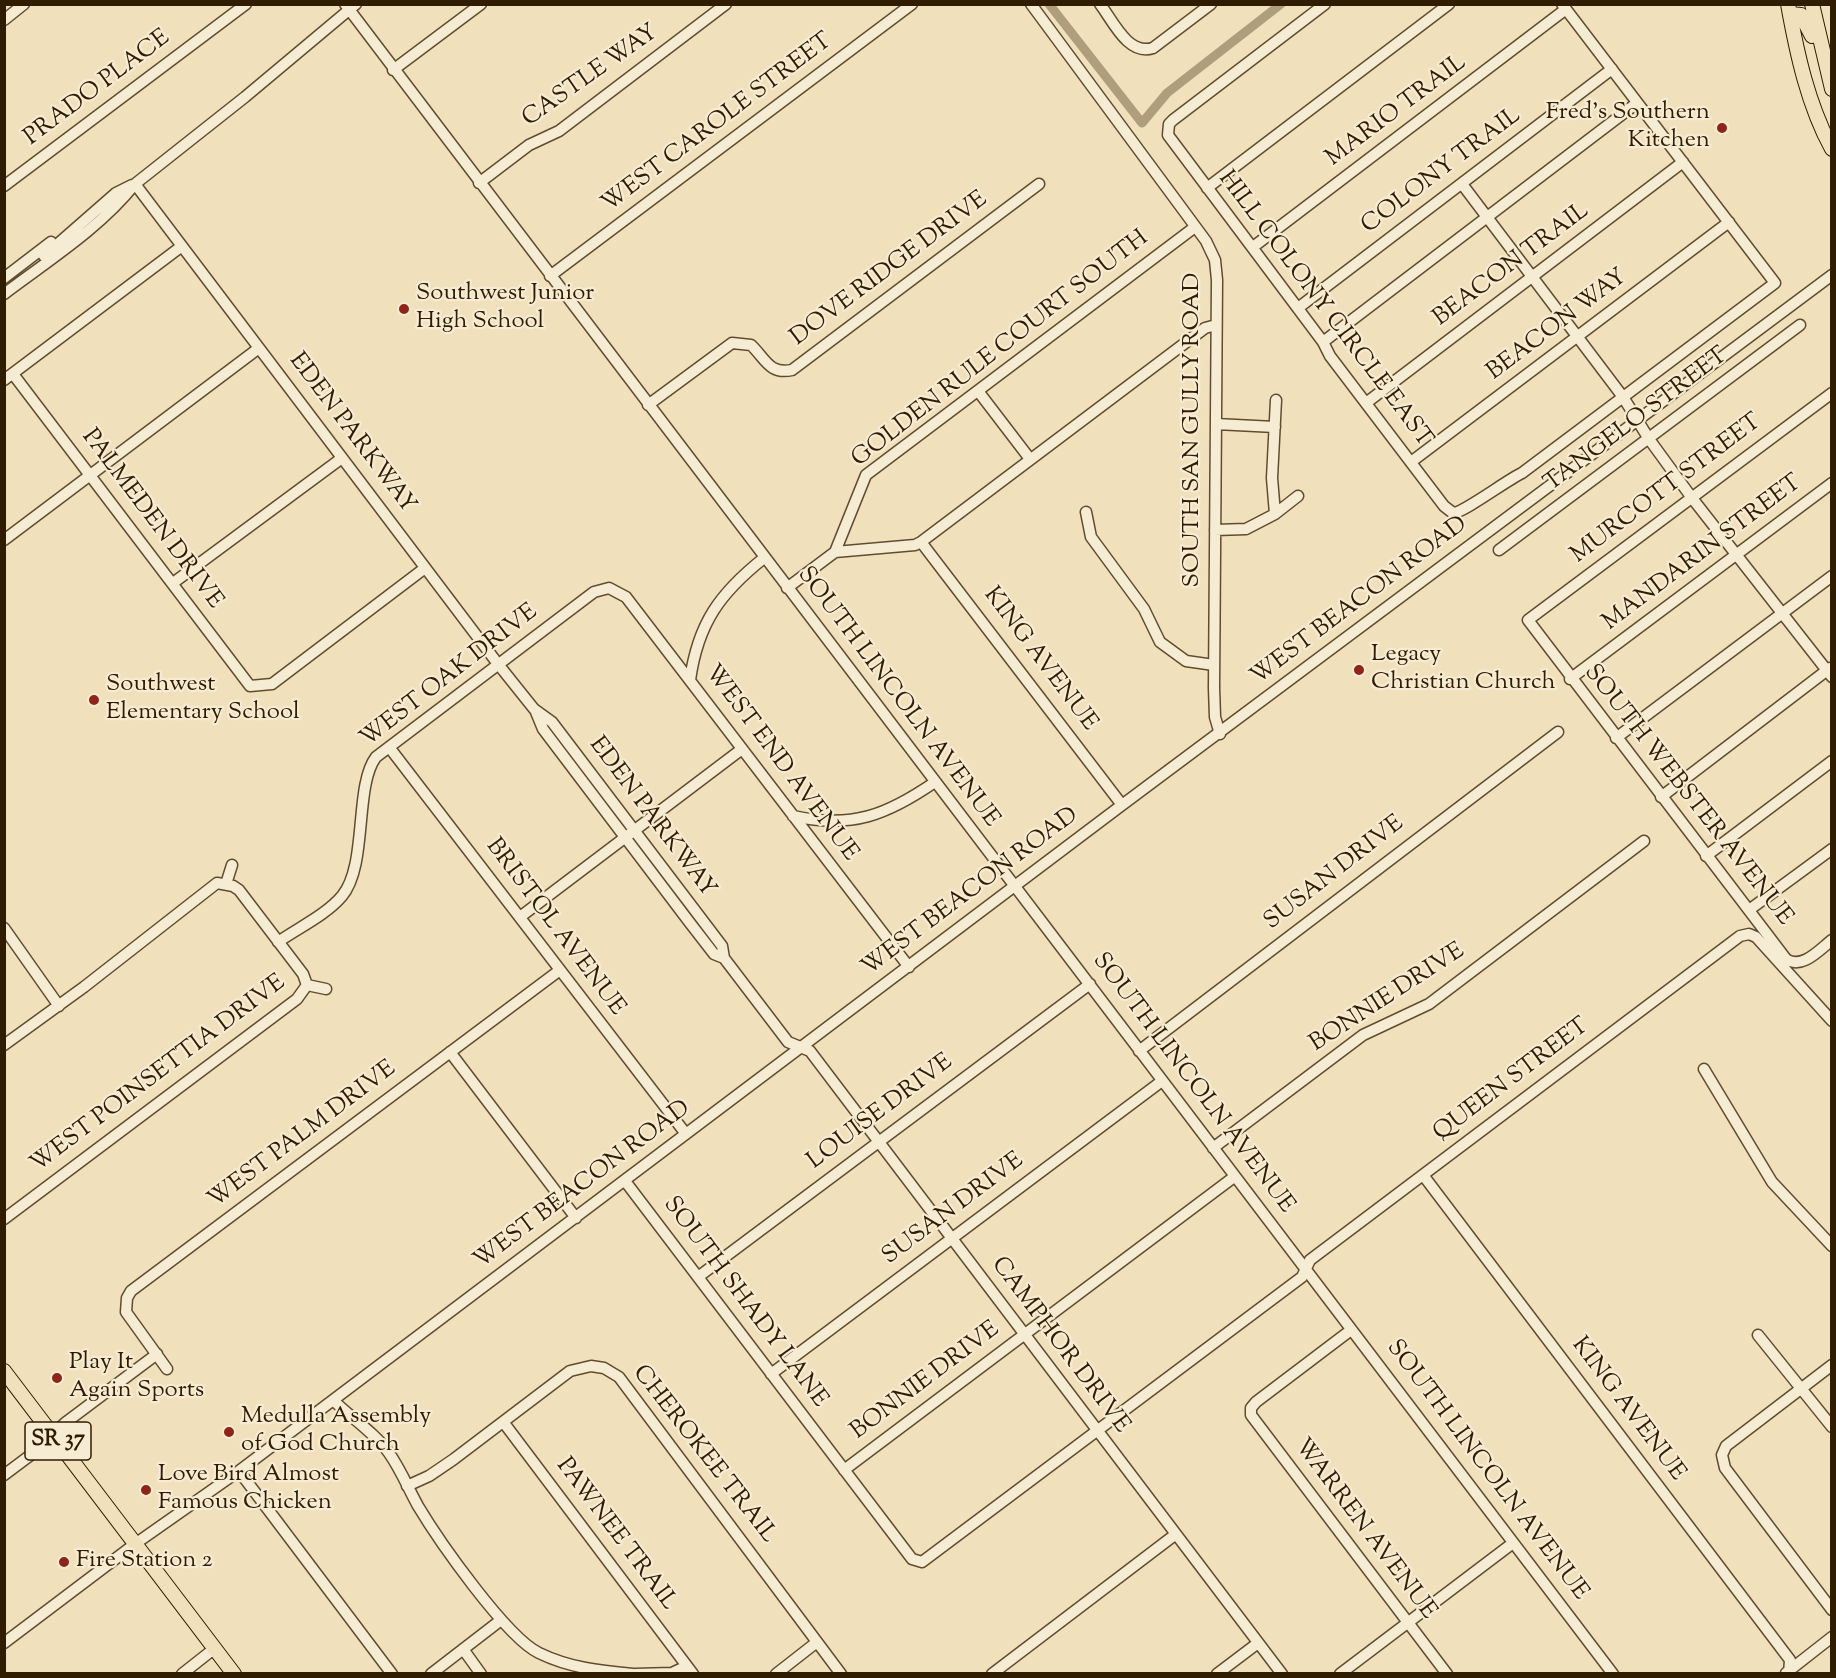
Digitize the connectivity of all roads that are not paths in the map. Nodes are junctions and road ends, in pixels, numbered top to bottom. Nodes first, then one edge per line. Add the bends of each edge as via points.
1 (24, 4) edge
2 (246, 4) edge
3 (481, 4) edge
4 (726, 4) edge
5 (912, 4) edge
6 (1030, 4) edge
7 (1100, 4) edge
8 (1211, 4) edge
9 (1324, 4) edge
10 (1449, 4) edge
11 (1812, 4) edge
12 (350, 7) edge
13 (1564, 7) edge
14 (1789, 9) edge
15 (4, 20) edge
16 (1822, 56) junction
17 (1612, 69) junction
18 (393, 70) junction
19 (1832, 89) edge
20 (1637, 103) junction
21 (1832, 149) edge
22 (1683, 162) junction
23 (479, 183) junction
24 (135, 184) junction
25 (1039, 184) dead end
26 (1462, 184) junction
27 (4, 186) edge
28 (1207, 188) junction
29 (88, 216) junction
30 (1486, 216) junction
31 (1729, 222) junction
32 (1195, 227) junction
33 (182, 246) junction
34 (1252, 247) junction
35 (1832, 275) edge
36 (550, 276) junction
37 (1531, 277) junction
38 (4, 278) edge
39 (14, 286) junction
40 (4, 294) edge
41 (1298, 308) junction
42 (1216, 325) junction
43 (1800, 325) dead end
44 (1578, 338) junction
45 (1323, 342) junction
46 (259, 348) junction
47 (9, 377) edge
48 (978, 391) junction
49 (1832, 393) edge
50 (1623, 396) junction
51 (1276, 400) dead end
52 (1366, 403) junction
53 (648, 405) junction
54 (1638, 419) junction
55 (1216, 424) junction
56 (1275, 427) junction
57 (1649, 439) junction
58 (342, 458) junction
59 (1030, 459) junction
60 (1411, 462) junction
61 (91, 476) junction
62 (1832, 483) edge
63 (1298, 496) dead end
64 (1692, 498) junction
65 (1086, 513) dead end
66 (1275, 514) junction
67 (1215, 530) junction
68 (4, 540) edge
69 (921, 542) junction
70 (1499, 550) dead end
71 (835, 552) junction
72 (1735, 555) junction
73 (764, 558) junction
74 (425, 568) junction
75 (1832, 576) edge
76 (173, 584) junction
77 (787, 588) junction
78 (615, 589) joint
79 (1782, 613) junction
80 (1528, 620) joint
81 (498, 664) junction
82 (1214, 665) junction
83 (1830, 672) edge
84 (1570, 679) junction
85 (690, 680) junction
86 (1558, 732) dead end
87 (1220, 734) junction
88 (1616, 738) junction
89 (389, 747) junction
90 (742, 749) junction
91 (1832, 761) edge
92 (935, 782) junction
93 (1661, 797) junction
94 (1122, 805) junction
95 (793, 816) junction
96 (629, 834) junction
97 (1644, 841) dead end
98 (1832, 849) edge
99 (1706, 856) junction
100 (232, 865) dead end
101 (226, 884) junction
102 (1015, 888) junction
103 (1749, 910) junction
104 (520, 917) junction
105 (4, 928) edge
106 (1832, 940) edge
107 (278, 942) junction
108 (909, 967) junction
109 (560, 970) junction
110 (1090, 984) junction
111 (307, 985) junction
112 (326, 989) dead end
113 (59, 1006) junction
114 (1829, 1018) edge
115 (4, 1045) edge
116 (801, 1048) junction
117 (1139, 1051) junction
118 (450, 1052) junction
119 (1704, 1070) dead end
120 (1162, 1081) junction
121 (686, 1134) junction
122 (878, 1142) junction
123 (1213, 1148) junction
124 (1422, 1175) junction
125 (1234, 1177) junction
126 (625, 1181) junction
127 (576, 1218) junction
128 (4, 1219) edge
129 (951, 1239) junction
130 (1832, 1246) edge
131 (1305, 1268) junction
132 (698, 1277) junction
133 (1351, 1330) junction
134 (1024, 1335) junction
135 (1758, 1335) dead end
136 (157, 1354) junction
137 (1832, 1365) edge
138 (167, 1368) dead end
139 (4, 1371) edge
140 (771, 1374) junction
141 (1802, 1389) junction
142 (333, 1400) junction
143 (504, 1423) junction
144 (1832, 1427) edge
145 (1098, 1431) junction
146 (54, 1436) junction
147 (844, 1470) junction
148 (239, 1471) junction
149 (4, 1475) edge
150 (407, 1486) junction
151 (1176, 1534) junction
152 (1514, 1543) junction
153 (135, 1544) junction
154 (919, 1562) joint
155 (1832, 1610) edge
156 (501, 1620) junction
157 (1408, 1622) junction
158 (1832, 1637) edge
159 (817, 1642) junction
160 (4, 1643) edge
161 (1258, 1643) junction
162 (215, 1648) junction
163 (463, 1649) junction
164 (690, 1670) edge
165 (1788, 1673) edge
166 (182, 1674) edge
167 (234, 1674) edge
168 (392, 1674) edge
169 (431, 1674) edge
170 (481, 1674) edge
171 (634, 1674) edge
172 (776, 1674) edge
173 (841, 1674) edge
174 (992, 1674) edge
175 (1217, 1674) edge
176 (1282, 1674) edge
177 (1340, 1674) edge
178 (1446, 1674) edge
179 (1614, 1674) edge

1 - 15 street
2 - 27 street, PRADO PLACE
3 - 18 street
4 - 23 street, CASTLE WAY via 558,131 529,146
5 - 36 street, WEST CAROLE STREET
6 - 32 street, SOUTH SAN GULLY ROAD
7 - 8 street via 1137,49 1153,48
9 - 28 street, HILL COLONY CIRCLE EAST via 1173,120 1167,129
10 - 28 street
11 - 16 main road
12 - 18 street, SOUTH LINCOLN AVENUE
12 - 24 street
13 - 17 street
13 - 34 street, MARIO TRAIL
14 - 16 main road via 1805,20
14 - 21 main road via 1806,83 1818,122
16 - 19 main road
17 - 20 street
17 - 26 street, COLONY TRAIL
18 - 23 street, SOUTH LINCOLN AVENUE
20 - 22 street
20 - 30 street
22 - 31 street
22 - 37 street, BEACON TRAIL
23 - 36 street, SOUTH LINCOLN AVENUE
24 - 29 street via 116,193
24 - 33 street, EDEN PARKWAY
24 - 39 street via 121,202
25 - 53 street, DOVE RIDGE DRIVE via 792,370 771,369 751,345 732,343
26 - 30 street
26 - 41 street, COLONY TRAIL
28 - 34 street, HILL COLONY CIRCLE EAST
29 - 38 street
29 - 39 street
30 - 37 street
30 - 45 street
31 - 44 street, BEACON WAY
31 - 50 street via 1774,283
32 - 42 street, SOUTH SAN GULLY ROAD via 1215,260
32 - 48 street, GOLDEN RULE COURT SOUTH
33 - 46 street, EDEN PARKWAY
33 - 47 street
34 - 41 street, HILL COLONY CIRCLE EAST
35 - 54 street, WEST BEACON ROAD
36 - 53 street, SOUTH LINCOLN AVENUE
37 - 44 street
37 - 52 street, BEACON TRAIL
39 - 40 street
41 - 45 street, HILL COLONY CIRCLE EAST
42 - 55 street, SOUTH SAN GULLY ROAD
42 - 59 street via 1205,328
43 - 57 street, TANGELO STREET
44 - 50 street
44 - 60 street, BEACON WAY
45 - 52 street, HILL COLONY CIRCLE EAST
46 - 58 street, EDEN PARKWAY
46 - 61 street
47 - 61 street, PALMEDEN DRIVE
48 - 59 street
48 - 71 street, GOLDEN RULE COURT SOUTH via 866,475
49 - 64 street, MURCOTT STREET
50 - 54 street
50 - 60 street, HILL COLONY CIRCLE EAST via 1522,473 1462,512 1453,513 1444,506
51 - 56 street
52 - 60 street, HILL COLONY CIRCLE EAST
53 - 73 street, SOUTH LINCOLN AVENUE
54 - 57 street
54 - 87 street, WEST BEACON ROAD
55 - 56 street
55 - 67 street, SOUTH SAN GULLY ROAD
56 - 66 street
57 - 64 street
57 - 70 street, TANGELO STREET
58 - 74 street, EDEN PARKWAY
58 - 76 street
59 - 69 street
61 - 68 street
61 - 76 street, PALMEDEN DRIVE
62 - 72 street, MANDARIN STREET
63 - 66 street
64 - 72 street
64 - 80 street, MURCOTT STREET
65 - 82 street via 1091,537 1144,609 1160,642 1186,661
66 - 67 street via 1246,529
67 - 82 street, SOUTH SAN GULLY ROAD
69 - 71 street
69 - 94 street, KING AVENUE
71 - 77 street
72 - 79 street
72 - 84 street, MANDARIN STREET
73 - 77 street, SOUTH LINCOLN AVENUE
73 - 85 street via 730,587 711,612
74 - 76 street, PALMEDEN DRIVE via 272,684 257,687 250,686
74 - 81 street, EDEN PARKWAY
75 - 79 street
77 - 92 street, SOUTH LINCOLN AVENUE
78 - 81 street, WEST OAK DRIVE via 594,592
78 - 85 street, WEST END AVENUE via 626,597
79 - 83 street
79 - 88 street
80 - 84 street, SOUTH WEBSTER AVENUE
81 - 89 street, WEST OAK DRIVE
81 - 96 street, EDEN PARKWAY via 534,709 543,729
82 - 87 street, SOUTH SAN GULLY ROAD via 1215,717
83 - 93 street
84 - 88 street, SOUTH WEBSTER AVENUE
85 - 90 street, WEST END AVENUE
86 - 117 street, SUSAN DRIVE
87 - 94 street, WEST BEACON ROAD
88 - 93 street, SOUTH WEBSTER AVENUE
89 - 104 street, BRISTOL AVENUE
89 - 107 street, WEST OAK DRIVE via 376,757 368,771 359,840 347,890 335,903
90 - 95 street, WEST END AVENUE
90 - 96 street
91 - 99 street
92 - 95 street via 904,803 866,818 839,822
92 - 102 street, SOUTH LINCOLN AVENUE
93 - 99 street, SOUTH WEBSTER AVENUE
94 - 102 street, WEST BEACON ROAD
95 - 108 street, WEST END AVENUE
96 - 104 street
96 - 116 street, EDEN PARKWAY via 714,954 724,958 788,1042
97 - 123 street, BONNIE DRIVE via 1429,1004 1363,1035
98 - 103 street
99 - 103 street, SOUTH WEBSTER AVENUE
100 - 101 street
101 - 107 street via 239,890
101 - 113 street via 217,883
102 - 108 street, WEST BEACON ROAD
102 - 110 street, SOUTH LINCOLN AVENUE
103 - 106 street, SOUTH WEBSTER AVENUE via 1786,959 1796,963
104 - 109 street, BRISTOL AVENUE
105 - 113 street
107 - 111 street
108 - 116 street, WEST BEACON ROAD
109 - 118 street, WEST PALM DRIVE
109 - 121 street, BRISTOL AVENUE
110 - 117 street, SOUTH LINCOLN AVENUE
110 - 122 street, LOUISE DRIVE
111 - 112 street
111 - 128 street, WEST POINSETTIA DRIVE via 297,999
113 - 115 street
114 - 124 street, QUEEN STREET via 1756,938 1749,934 1740,936
116 - 121 street, WEST BEACON ROAD
116 - 122 street, CAMPHOR DRIVE via 810,1051
117 - 120 street, SOUTH LINCOLN AVENUE
118 - 127 street
118 - 136 street, WEST PALM DRIVE via 130,1291 126,1312
119 - 130 street via 1772,1182
120 - 123 street, SOUTH LINCOLN AVENUE
120 - 129 street, SUSAN DRIVE
121 - 126 street, WEST BEACON ROAD
122 - 129 street, CAMPHOR DRIVE
122 - 132 street, LOUISE DRIVE
123 - 125 street, SOUTH LINCOLN AVENUE
124 - 131 street, QUEEN STREET via 1310,1260
124 - 165 street, KING AVENUE via 1790,1660
125 - 131 street, SOUTH LINCOLN AVENUE
125 - 134 street, BONNIE DRIVE
126 - 127 street, WEST BEACON ROAD
126 - 132 street, SOUTH SHADY LANE
127 - 142 street, WEST BEACON ROAD
129 - 134 street, CAMPHOR DRIVE
129 - 140 street, SUSAN DRIVE
131 - 133 street, SOUTH LINCOLN AVENUE
131 - 145 street, QUEEN STREET via 1302,1277
132 - 140 street, SOUTH SHADY LANE
133 - 152 street, SOUTH LINCOLN AVENUE
133 - 157 street, WARREN AVENUE via 1256,1402 1252,1418
134 - 145 street, CAMPHOR DRIVE
134 - 147 street, BONNIE DRIVE
135 - 141 street
136 - 138 street, WEST PALM DRIVE
136 - 146 street via 65,1423
137 - 141 street
139 - 146 main road, SR 37
140 - 147 street, SOUTH SHADY LANE
141 - 144 street
141 - 155 street via 1726,1446 1722,1458 1725,1468
142 - 148 street, WEST BEACON ROAD
142 - 150 street via 380,1442
143 - 150 street, CHEROKEE TRAIL via 429,1476
143 - 159 street, CHEROKEE TRAIL via 576,1368 604,1368 619,1377
143 - 164 street, PAWNEE TRAIL
145 - 151 street, CAMPHOR DRIVE
145 - 154 street, QUEEN STREET via 938,1552
146 - 149 street
146 - 153 main road, SR 37
147 - 154 street, SOUTH SHADY LANE via 912,1559
148 - 153 street, WEST BEACON ROAD
148 - 168 street
150 - 156 street via 430,1525
151 - 161 street, CAMPHOR DRIVE
151 - 174 street
152 - 157 street
152 - 179 street, SOUTH LINCOLN AVENUE
153 - 160 street, WEST BEACON ROAD
153 - 162 main road, SR 37
156 - 163 street
156 - 171 street via 532,1649 568,1665
157 - 177 street
157 - 178 street, WARREN AVENUE
158 - 165 street
159 - 172 street
159 - 173 street, CHEROKEE TRAIL
161 - 175 street
161 - 176 street, CAMPHOR DRIVE
162 - 166 street
162 - 167 main road, SR 37
163 - 169 street
163 - 170 street
164 - 171 street

